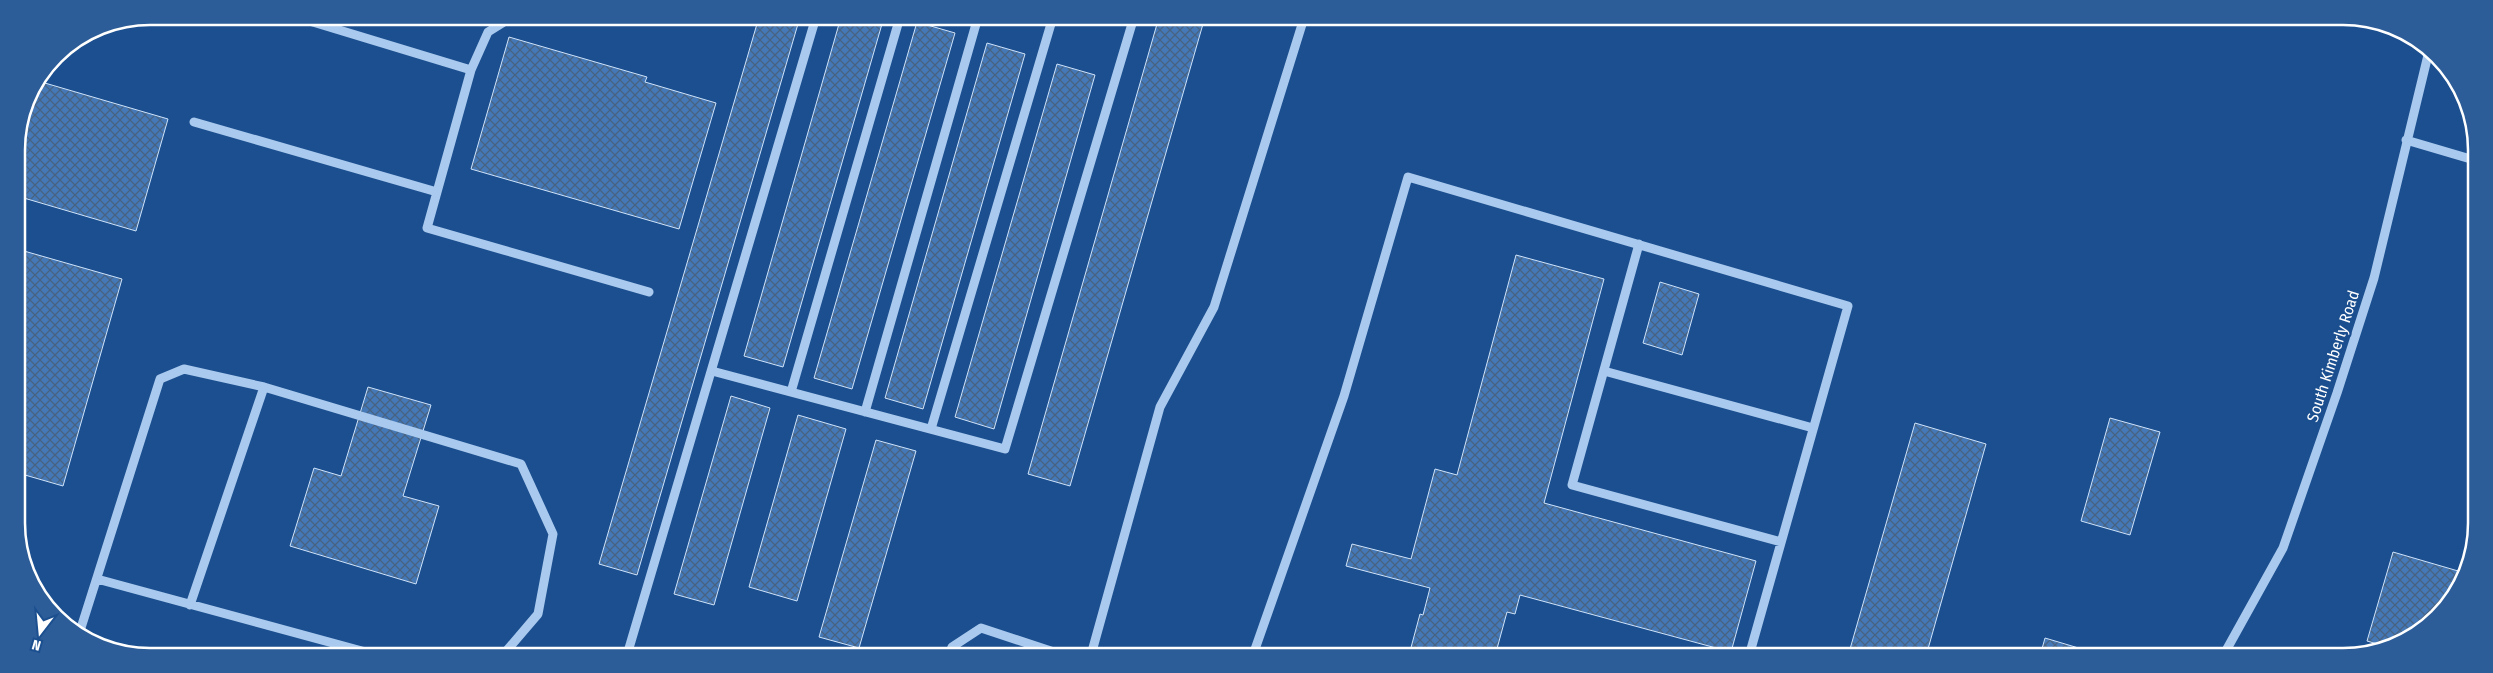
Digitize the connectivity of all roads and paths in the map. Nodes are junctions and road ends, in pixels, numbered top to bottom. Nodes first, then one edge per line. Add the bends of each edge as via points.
1 (322, 25) edge
2 (499, 25) edge
3 (814, 25) edge
4 (898, 25) edge
5 (976, 25) edge
6 (1051, 25) edge
7 (1132, 25) edge
8 (1302, 25) edge
9 (2427, 57) edge
10 (471, 70) junction
11 (194, 122) dead end
12 (2406, 140) junction
13 (2468, 158) edge
14 (438, 192) junction
15 (1639, 244) junction
16 (649, 292) dead end
17 (712, 370) junction
18 (1604, 370) junction
19 (264, 387) junction
20 (791, 392) junction
21 (865, 412) junction
22 (1813, 428) junction
23 (931, 429) junction
24 (1781, 542) junction
25 (97, 579) junction
26 (190, 605) junction
27 (81, 627) edge
28 (350, 648) edge
29 (508, 648) edge
30 (629, 648) edge
31 (952, 648) edge
32 (1042, 648) edge
33 (1093, 648) edge
34 (1255, 648) edge
35 (1751, 648) edge
36 (2227, 648) edge

1 - 10 street
2 - 10 street via 488,32
3 - 17 street
4 - 20 street
5 - 21 street
6 - 23 street
7 - 23 street via 1005,449
8 - 33 street via 1214,307 1160,407
9 - 12 street, South Kimberly Road
10 - 14 street
11 - 14 street
12 - 13 street
12 - 36 street, South Kimberly Road via 2374,278 2286,539
14 - 16 street via 427,228
15 - 18 street
15 - 22 street via 1848,306
15 - 34 street via 1408,177 1344,396
17 - 20 street
17 - 30 street
18 - 22 street
18 - 24 street via 1572,485
19 - 25 street via 184,369 160,378
19 - 26 street
19 - 29 street via 521,464 554,534 538,614
20 - 21 street
21 - 23 street
22 - 24 street
24 - 35 street
25 - 26 street
25 - 27 street
26 - 28 street
31 - 32 street via 981,628

